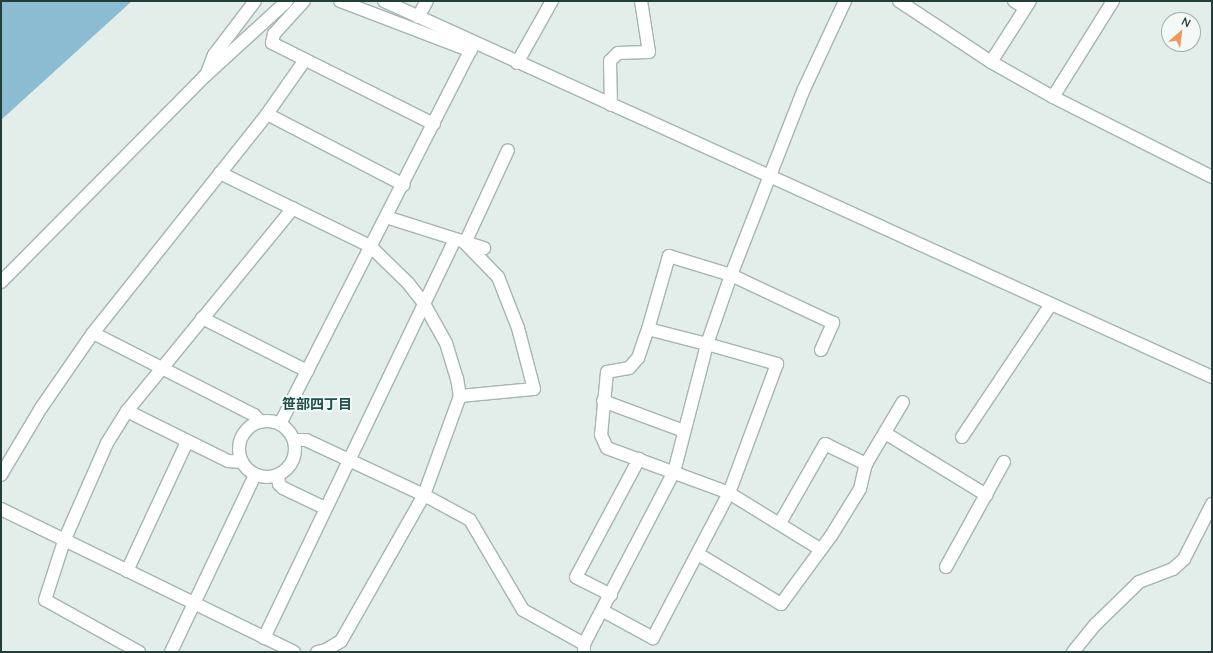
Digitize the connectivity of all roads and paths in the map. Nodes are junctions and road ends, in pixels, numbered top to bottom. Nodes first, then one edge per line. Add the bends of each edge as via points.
1 (254, 1) edge
2 (287, 1) edge
3 (304, 1) edge
4 (340, 1) edge
5 (384, 1) edge
6 (427, 1) edge
7 (552, 1) edge
8 (641, 1) edge
9 (845, 1) edge
10 (1014, 1) edge
11 (1113, 1) edge
12 (907, 3) edge
13 (1027, 4) edge
14 (418, 18) junction
15 (472, 47) junction
16 (305, 60) junction
17 (991, 62) junction
18 (517, 63) junction
19 (205, 76) junction
20 (1053, 97) junction
21 (611, 105) junction
22 (267, 114) junction
23 (434, 124) junction
24 (508, 150) dead end
25 (220, 174) junction
26 (1212, 177) edge
27 (771, 178) junction
28 (404, 185) junction
29 (293, 208) junction
30 (386, 216) junction
31 (460, 241) junction
32 (370, 246) junction
33 (484, 248) dead end
34 (731, 275) junction
35 (1, 282) edge
36 (423, 302) junction
37 (1051, 304) junction
38 (202, 318) junction
39 (648, 329) junction
40 (93, 333) junction
41 (707, 344) junction
42 (821, 350) dead end
43 (162, 369) junction
44 (307, 371) junction
45 (1212, 376) edge
46 (460, 396) junction
47 (603, 401) junction
48 (903, 402) dead end
49 (127, 411) junction
50 (260, 421) junction
51 (280, 424) junction
52 (684, 431) junction
53 (885, 433) junction
54 (962, 437) dead end
55 (294, 440) junction
56 (187, 442) junction
57 (348, 460) junction
58 (639, 460) junction
59 (242, 462) junction
60 (1004, 462) dead end
61 (866, 464) junction
62 (674, 472) junction
63 (255, 475) junction
64 (278, 475) junction
65 (1, 476) edge
66 (729, 493) junction
67 (424, 495) junction
68 (986, 495) junction
69 (1212, 504) edge
70 (324, 508) junction
71 (1, 509) edge
72 (780, 523) junction
73 (64, 541) junction
74 (820, 549) junction
75 (698, 554) junction
76 (946, 567) dead end
77 (127, 571) junction
78 (611, 595) junction
79 (194, 604) junction
80 (603, 611) junction
81 (264, 638) junction
82 (584, 648) edge
83 (139, 652) edge
84 (171, 652) edge
85 (294, 652) edge
86 (317, 652) edge
87 (1073, 652) edge

1 - 19 street via 214,54
2 - 19 street
3 - 16 street via 274,34 272,44
4 - 15 street
5 - 14 street
6 - 14 street
7 - 18 street
8 - 21 street via 649,52 618,53 610,61
9 - 27 street via 804,89
10 - 13 street
11 - 20 street
12 - 17 street
13 - 17 street
14 - 15 street
15 - 18 street
15 - 23 street
16 - 22 street
16 - 23 street
17 - 20 street
18 - 21 street
19 - 35 street
20 - 26 street
21 - 27 street
22 - 25 street
22 - 28 street
23 - 28 street
24 - 31 street
25 - 29 street
25 - 40 street
27 - 34 street
27 - 37 street
28 - 30 street
29 - 32 street
29 - 38 street
30 - 31 street
30 - 32 street
31 - 33 street
31 - 36 street
31 - 46 street via 498,277 518,328 534,389
32 - 36 street via 408,282
32 - 44 street
34 - 39 street via 669,256
34 - 41 street
34 - 42 street via 833,323
36 - 46 street via 446,343 458,378
36 - 57 street
37 - 45 street
37 - 54 street
38 - 43 street
38 - 44 street
39 - 41 street
39 - 47 street via 638,358 629,368 607,372
40 - 43 street
40 - 65 street via 41,408
41 - 52 street
41 - 66 street via 777,364
43 - 49 street
43 - 50 street via 254,415
44 - 51 street
46 - 67 street
47 - 52 street
47 - 58 street via 601,435 606,448
48 - 53 street
49 - 56 street
49 - 73 street via 107,443
50 - 51 street
50 - 59 street via 248,428 239,445
51 - 55 street
52 - 62 street
53 - 61 street
53 - 68 street
55 - 57 street via 306,440
55 - 64 street via 294,456 285,471
56 - 59 street via 228,461
56 - 77 street
57 - 67 street
57 - 70 street
58 - 62 street
58 - 78 street via 576,577
59 - 63 street
60 - 68 street
61 - 72 street via 825,444
61 - 74 street via 860,489
62 - 66 street
62 - 78 street
63 - 64 street
63 - 79 street
64 - 70 street via 279,484 283,488
66 - 72 street
66 - 75 street
67 - 82 street via 470,520 522,610
67 - 86 street via 341,641
68 - 76 street
69 - 87 street via 1184,559 1173,569 1139,582 1096,624
70 - 81 street
71 - 73 street
72 - 74 street
73 - 77 street
73 - 83 street via 45,600
74 - 75 street via 781,604
75 - 80 street via 653,638
77 - 79 street
78 - 80 street
79 - 81 street
79 - 84 street
80 - 82 street
81 - 85 street

